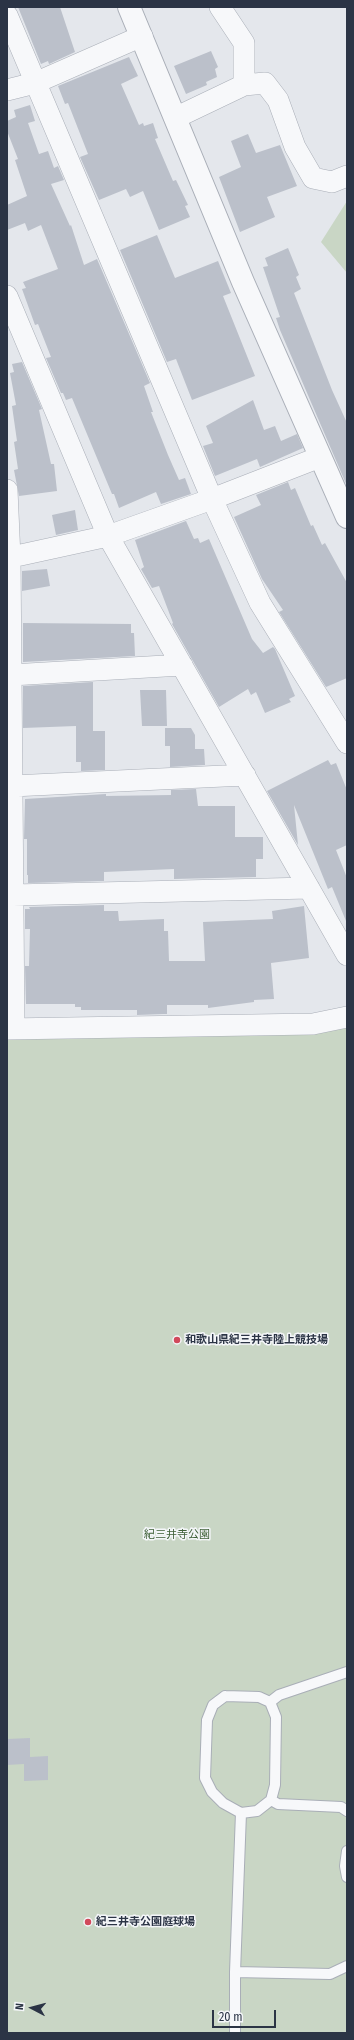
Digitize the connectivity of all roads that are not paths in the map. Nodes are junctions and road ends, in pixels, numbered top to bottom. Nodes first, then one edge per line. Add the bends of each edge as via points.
1 (129, 7) edge
2 (220, 7) edge
3 (7, 15) edge
4 (142, 36) junction
5 (35, 83) junction
6 (244, 85) junction
7 (7, 90) edge
8 (175, 118) junction
9 (347, 176) edge
10 (7, 296) edge
11 (320, 457) junction
12 (7, 490) edge
13 (212, 499) junction
14 (347, 517) edge
15 (108, 536) junction
16 (8, 558) edge
17 (182, 666) junction
18 (11, 675) junction
19 (347, 743) edge
20 (245, 775) junction
21 (12, 786) junction
22 (308, 888) junction
23 (12, 895) junction
24 (347, 955) edge
25 (347, 1017) edge
26 (10, 1029) edge
27 (347, 1672) edge
28 (270, 1702) junction
29 (271, 1800) junction
30 (347, 1811) edge
31 (241, 1813) junction
32 (347, 1851) edge
33 (347, 1877) edge
34 (347, 1966) edge
35 (235, 1972) junction
36 (234, 2033) edge

1 - 4 street
2 - 6 street via 244,43
3 - 5 street
4 - 5 street
4 - 8 street
5 - 7 street
5 - 13 street
6 - 8 street
6 - 9 street via 265,83 278,100 295,147 312,178 332,182
8 - 11 street via 231,256
10 - 15 street
11 - 13 street
11 - 14 street
12 - 16 street
13 - 15 street
13 - 19 street via 260,603
15 - 16 street
15 - 17 street
16 - 18 street
17 - 18 street
17 - 20 street
18 - 21 street
20 - 21 street
20 - 22 street
21 - 23 street
22 - 23 street
22 - 24 street
23 - 26 street
25 - 26 street via 313,1024
27 - 28 lane via 279,1695
28 - 29 lane via 276,1717 274,1785
28 - 31 lane via 259,1697 225,1696 213,1705 207,1720 205,1778 212,1792 223,1803
29 - 30 lane via 278,1804 341,1807
29 - 31 lane via 257,1811
31 - 35 lane
32 - 33 lane
34 - 35 lane via 330,1974
35 - 36 lane

